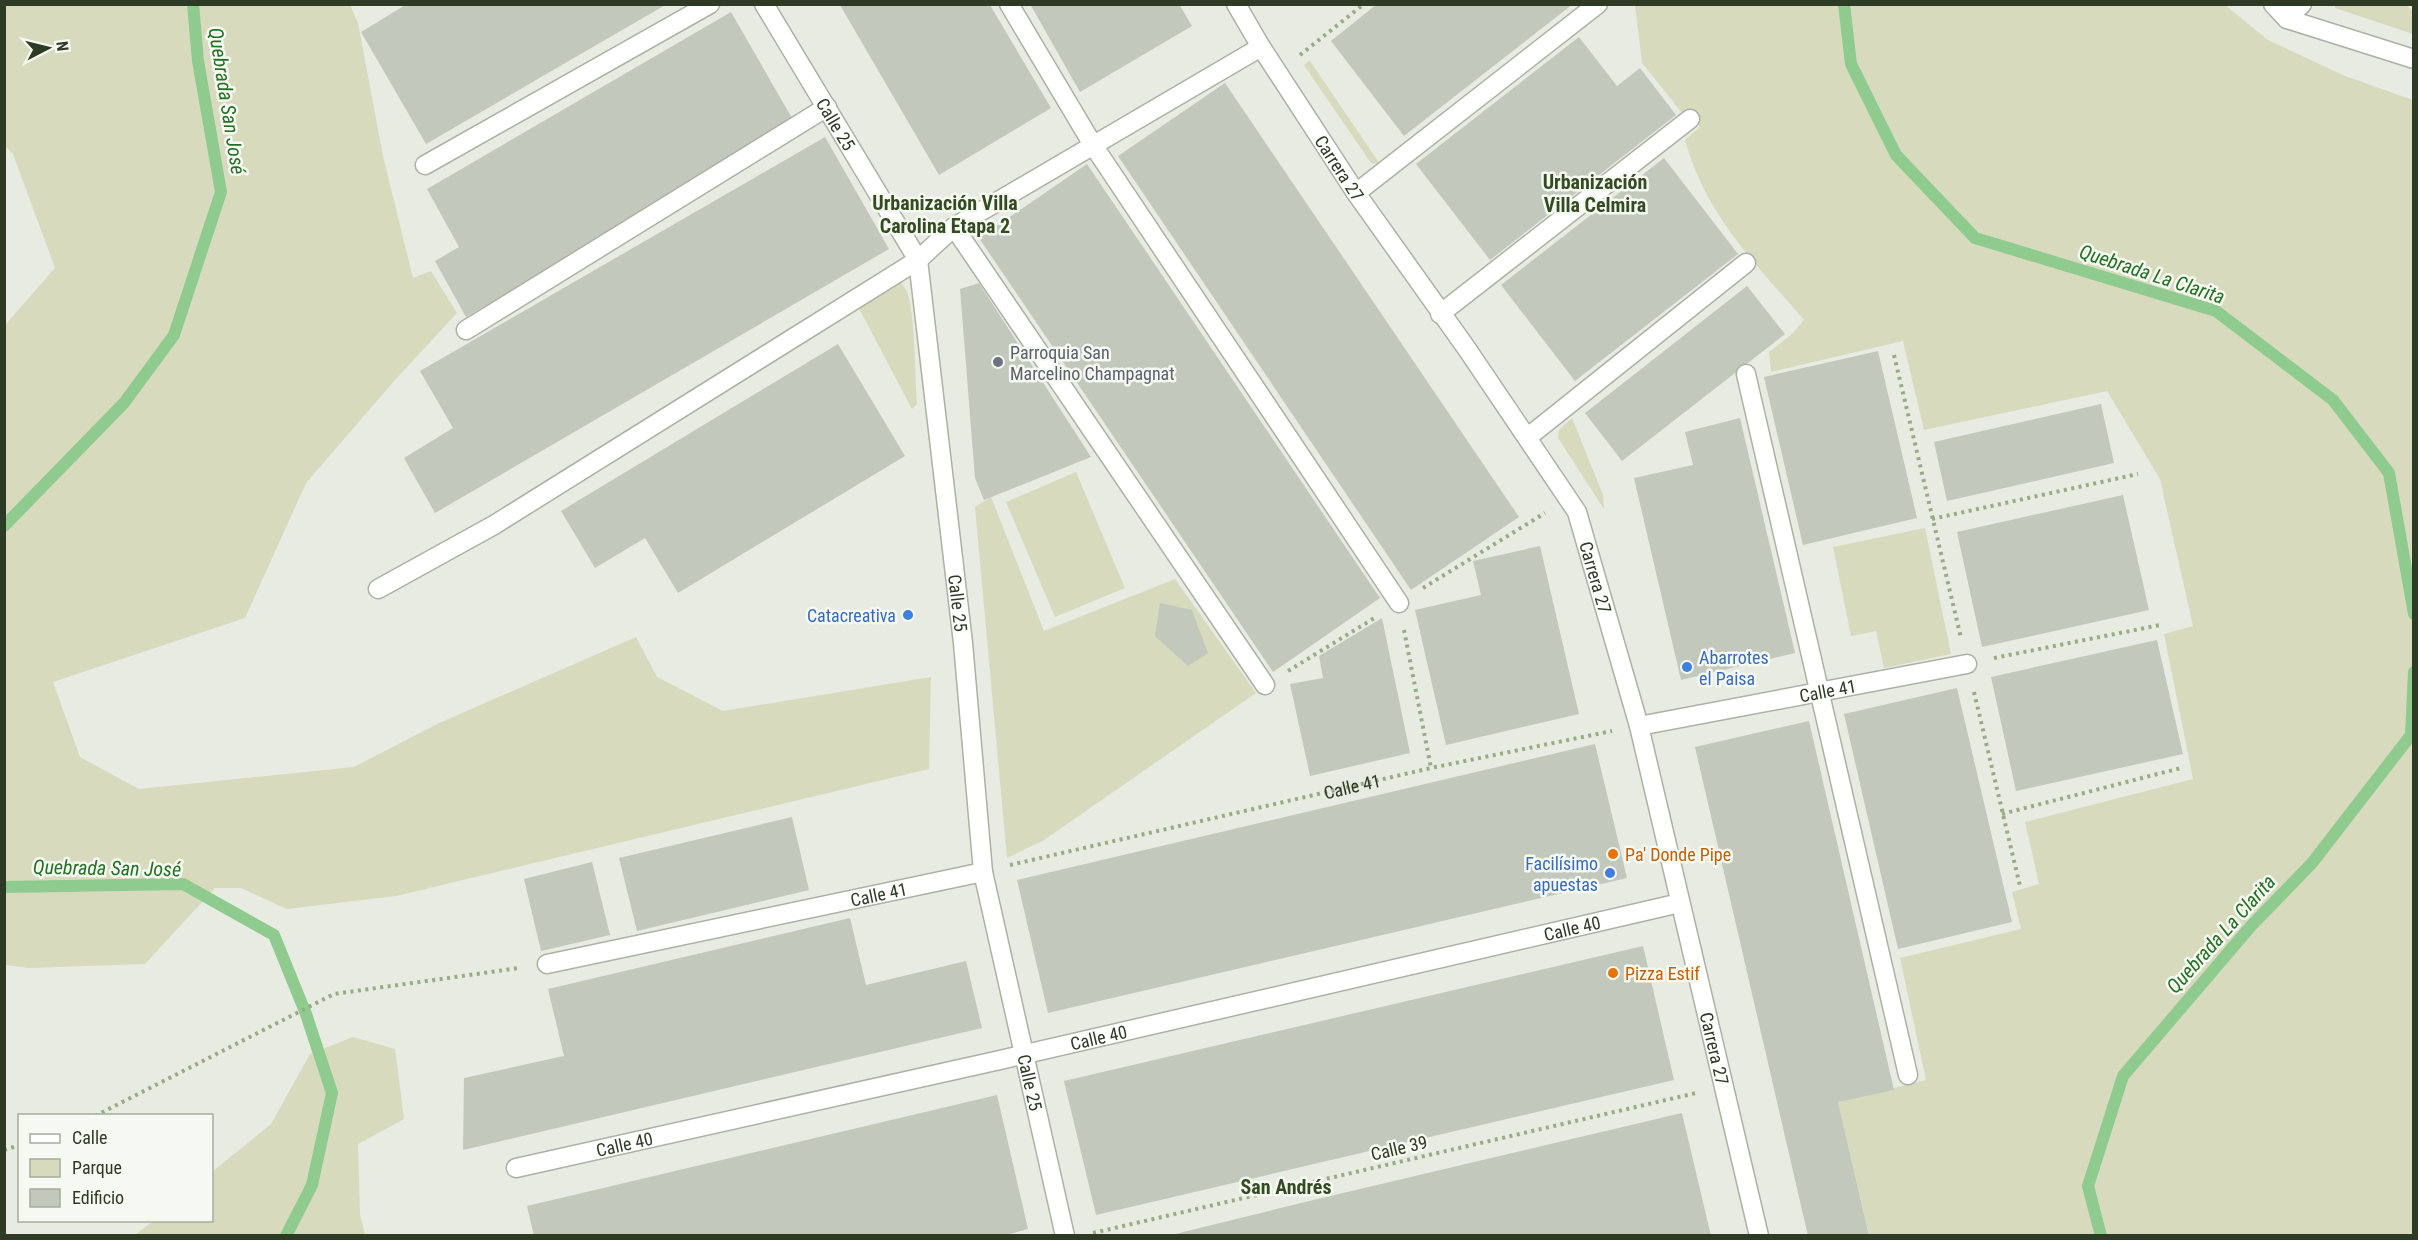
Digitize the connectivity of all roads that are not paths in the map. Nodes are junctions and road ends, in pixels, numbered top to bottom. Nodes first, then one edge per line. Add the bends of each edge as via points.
1 (710, 4) edge
2 (764, 4) edge
3 (1009, 4) edge
4 (1236, 4) edge
5 (1598, 4) edge
6 (2273, 4) edge
7 (2302, 4) edge
8 (2286, 19) junction
9 (1260, 47) junction
10 (2414, 59) edge
11 (827, 107) junction
12 (1690, 119) dead end
13 (1093, 145) junction
14 (425, 165) dead end
15 (1356, 193) junction
16 (954, 227) junction
17 (918, 260) junction
18 (1746, 263) dead end
19 (1440, 314) junction
20 (466, 330) dead end
21 (1746, 374) dead end
22 (1528, 437) junction
23 (378, 589) dead end
24 (1399, 603) road end
25 (1967, 664) road end
26 (1265, 685) dead end
27 (1821, 691) junction
28 (1639, 726) junction
29 (983, 872) junction
30 (1680, 903) junction
31 (547, 964) road end
32 (1024, 1055) junction
33 (1908, 1075) dead end
34 (516, 1168) dead end
35 (1065, 1236) edge
36 (1758, 1236) edge

1 - 14 street
2 - 11 street, Calle 25
3 - 13 street
4 - 9 street, Carrera 27
5 - 15 street
6 - 8 street
7 - 8 street
8 - 10 street
9 - 13 street
9 - 15 street, Carrera 27
11 - 17 street, Calle 25
11 - 20 street
12 - 19 street
13 - 16 street
13 - 24 street
15 - 19 street, Carrera 27
16 - 17 street
16 - 26 street
17 - 23 street via 494,525
17 - 29 street, Calle 25 via 963,643
18 - 22 street
19 - 22 street, Carrera 27
21 - 27 street
22 - 28 street, Carrera 27 via 1577,512
25 - 27 street, Calle 41
27 - 28 street, Calle 41
27 - 33 street
28 - 30 street, Carrera 27
29 - 31 street, Calle 41
29 - 32 street, Calle 25
30 - 32 street, Calle 40
30 - 36 street, Carrera 27
32 - 34 street, Calle 40
32 - 35 street, Calle 25

